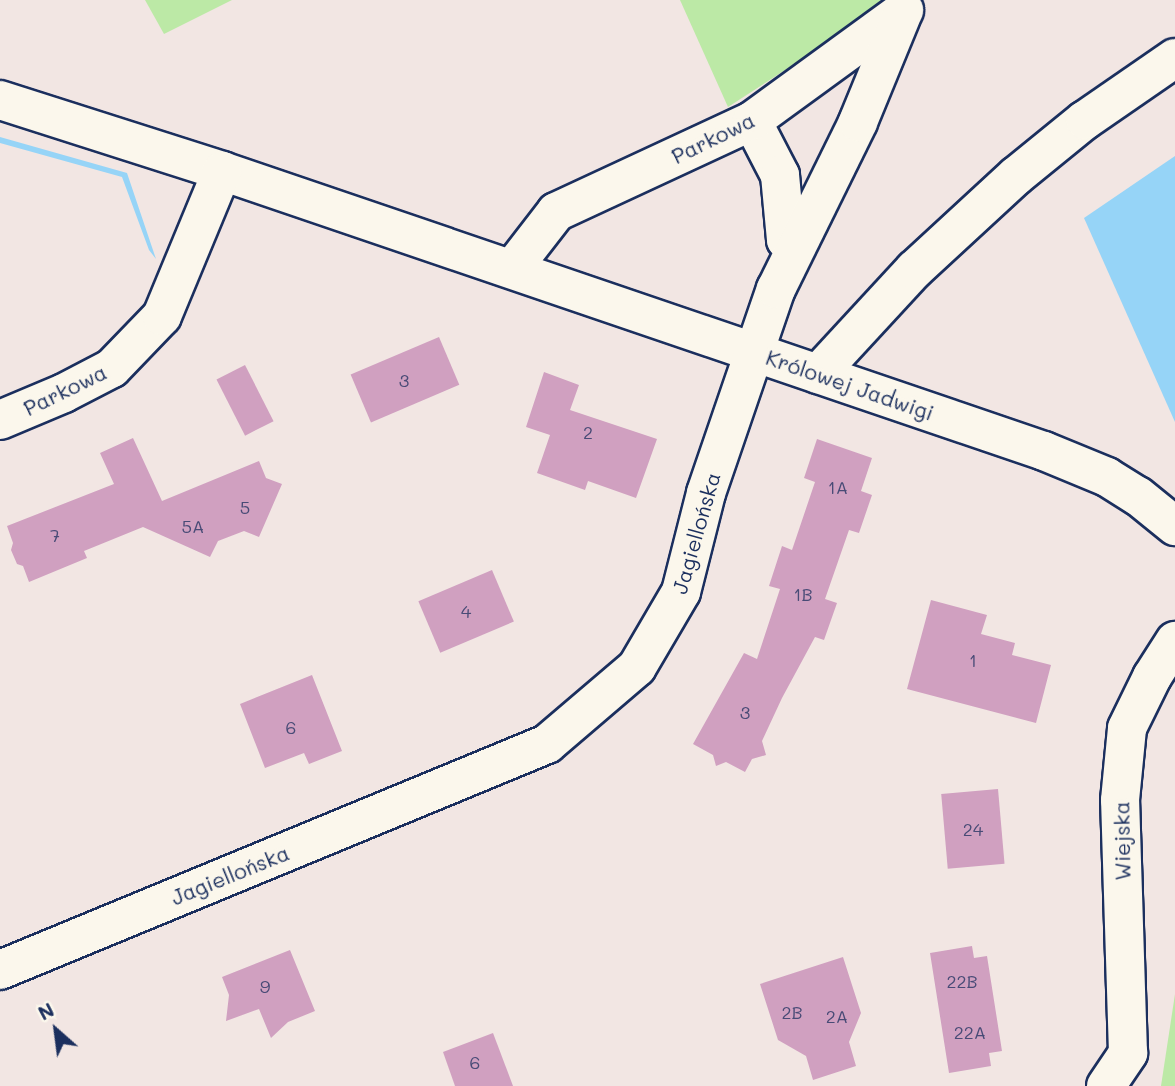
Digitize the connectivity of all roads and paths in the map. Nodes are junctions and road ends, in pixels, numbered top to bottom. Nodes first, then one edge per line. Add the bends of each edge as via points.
1 (910, 5) edge
2 (1175, 58) edge
3 (0, 100) edge
4 (752, 121) junction
5 (222, 171) junction
6 (795, 245) junction
7 (512, 269) junction
8 (754, 353) junction
9 (818, 374) junction
10 (0, 420) edge
11 (1175, 526) edge
12 (1175, 641) edge
13 (0, 970) edge
14 (1106, 1086) edge

1 - 4 street, Parkowa
1 - 6 street, Jagiellońska via 858,122
2 - 9 street via 1085,120 1016,176 914,270
3 - 5 street, Królowej Jadwigi
4 - 6 street via 780,175 786,240
4 - 7 street, Parkowa via 556,212
5 - 7 street, Królowej Jadwigi
5 - 10 street, Parkowa via 162,316 112,368
6 - 8 street, Jagiellońska
7 - 8 street, Królowej Jadwigi
8 - 9 street, Królowej Jadwigi
8 - 13 street, Jagiellońska via 706,494 681,592 637,667 547,744
9 - 11 street, Królowej Jadwigi via 1076,463 1138,496
12 - 14 street, Wiejska via 1127,728 1120,800 1128,1054

